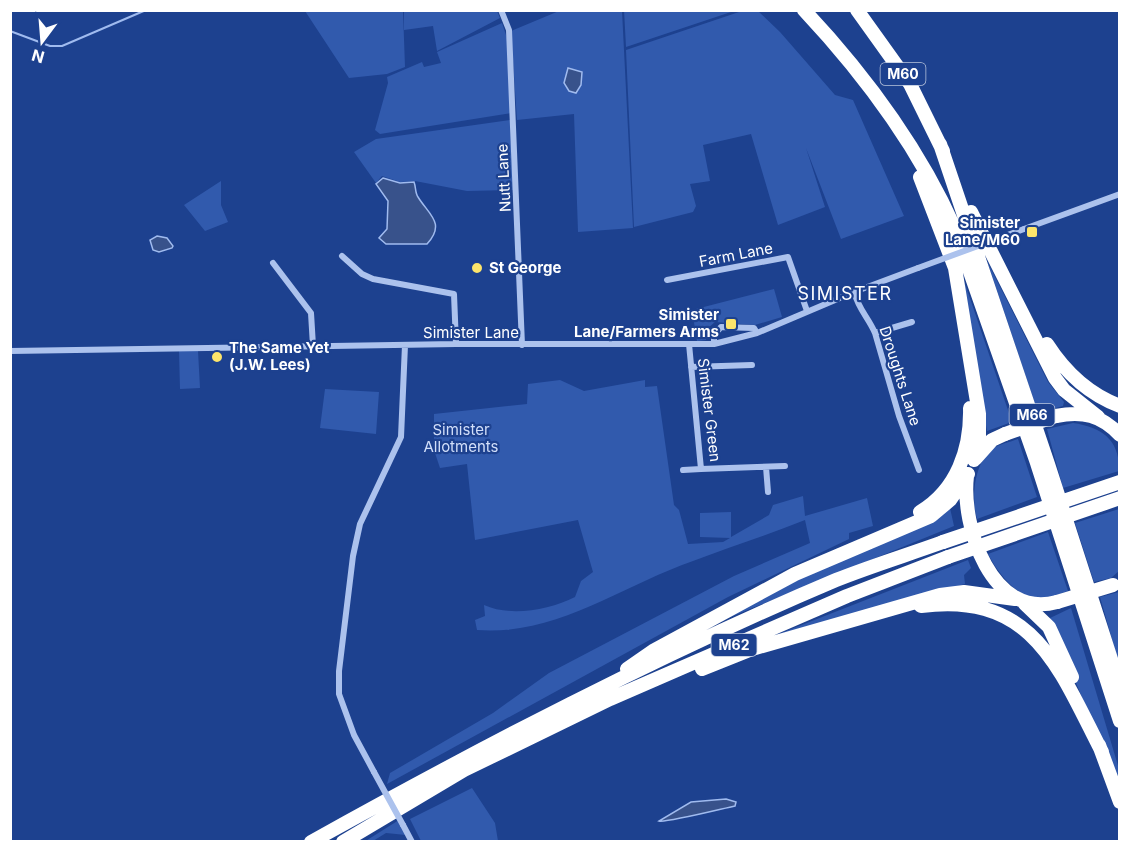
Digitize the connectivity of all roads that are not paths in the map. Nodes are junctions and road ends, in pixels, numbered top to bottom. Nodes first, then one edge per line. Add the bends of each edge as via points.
1 (501, 10) edge
2 (804, 10) edge
3 (857, 10) edge
4 (899, 131) junction
5 (940, 144) junction
6 (1119, 194) edge
7 (941, 197) joint
8 (991, 253) junction
9 (342, 256) dead end
10 (273, 263) dead end
11 (668, 280) dead end
12 (854, 292) junction
13 (962, 307) junction
14 (807, 311) junction
15 (912, 322) dead end
16 (757, 333) junction
17 (875, 333) junction
18 (456, 344) junction
19 (689, 344) junction
20 (714, 344) junction
21 (405, 345) junction
22 (522, 345) junction
23 (313, 346) junction
24 (10, 351) edge
25 (752, 365) dead end
26 (691, 367) junction
27 (1119, 406) edge
28 (1100, 417) junction
29 (1119, 423) edge
30 (1119, 435) edge
31 (974, 460) junction
32 (785, 466) dead end
33 (766, 468) junction
34 (701, 469) junction
35 (683, 470) dead end
36 (919, 470) dead end
37 (968, 474) junction
38 (1119, 482) edge
39 (768, 492) dead end
40 (1119, 498) edge
41 (849, 549) junction
42 (1116, 583) edge
43 (1018, 601) junction
44 (870, 615) junction
45 (1119, 687) edge
46 (601, 688) junction
47 (1119, 721) edge
48 (522, 742) junction
49 (1101, 752) junction
50 (1119, 802) edge
51 (311, 842) edge
52 (343, 842) edge
53 (412, 842) edge

1 - 22 street, Nutt Lane via 509,30
2 - 4 highway, M60 via 845,55
3 - 5 highway, M60 via 910,84
4 - 7 highway, M60
4 - 13 highway via 946,240
5 - 8 highway
5 - 45 highway, M66
6 - 12 street, Simister Lane, bridge
7 - 47 highway, M66 via 989,323
8 - 27 highway via 1058,361 1080,384
8 - 28 highway via 1055,378 1064,390
9 - 18 street via 373,279 453,294
10 - 23 street via 311,313
11 - 14 street, Farm Lane via 788,257
12 - 14 street, Simister Lane
12 - 17 street, Droughts Lane via 859,310
13 - 31 highway via 979,414
13 - 41 highway via 970,430 960,466 947,489 929,507
14 - 16 street, Simister Lane
15 - 17 street
16 - 20 street, Simister Lane
16 - 20 street via 754,328 721,327 714,335
17 - 36 street, Droughts Lane
18 - 21 street, Simister Lane
18 - 22 street, Simister Lane
19 - 20 street, Simister Lane
19 - 22 street, Simister Lane
19 - 26 street, Simister Green
21 - 23 street, Simister Lane
21 - 53 street, bridge via 401,437 360,524 353,556 339,694 354,735
23 - 24 street, Simister Lane
25 - 26 street
26 - 34 street, Simister Green
28 - 29 highway
28 - 30 highway
28 - 31 highway, bridge via 1077,413 1056,416 992,440
31 - 37 highway
32 - 33 street, Simister Green
33 - 34 street, Simister Green
33 - 39 street
34 - 35 street
37 - 41 highway via 950,500 931,516
37 - 43 highway via 966,507 980,553 992,575
38 - 46 highway, M62, bridge via 837,580
40 - 48 highway, M62, bridge via 836,600
41 - 46 highway via 664,645
42 - 43 highway, bridge via 1041,605
43 - 44 highway via 952,592
43 - 49 highway via 1042,618 1054,635
44 - 48 highway via 752,649 640,694 583,722
44 - 49 highway via 925,606 967,606 1015,622 1046,649
46 - 51 highway, M62 via 460,759
48 - 52 highway, M62 via 464,770
49 - 50 highway

